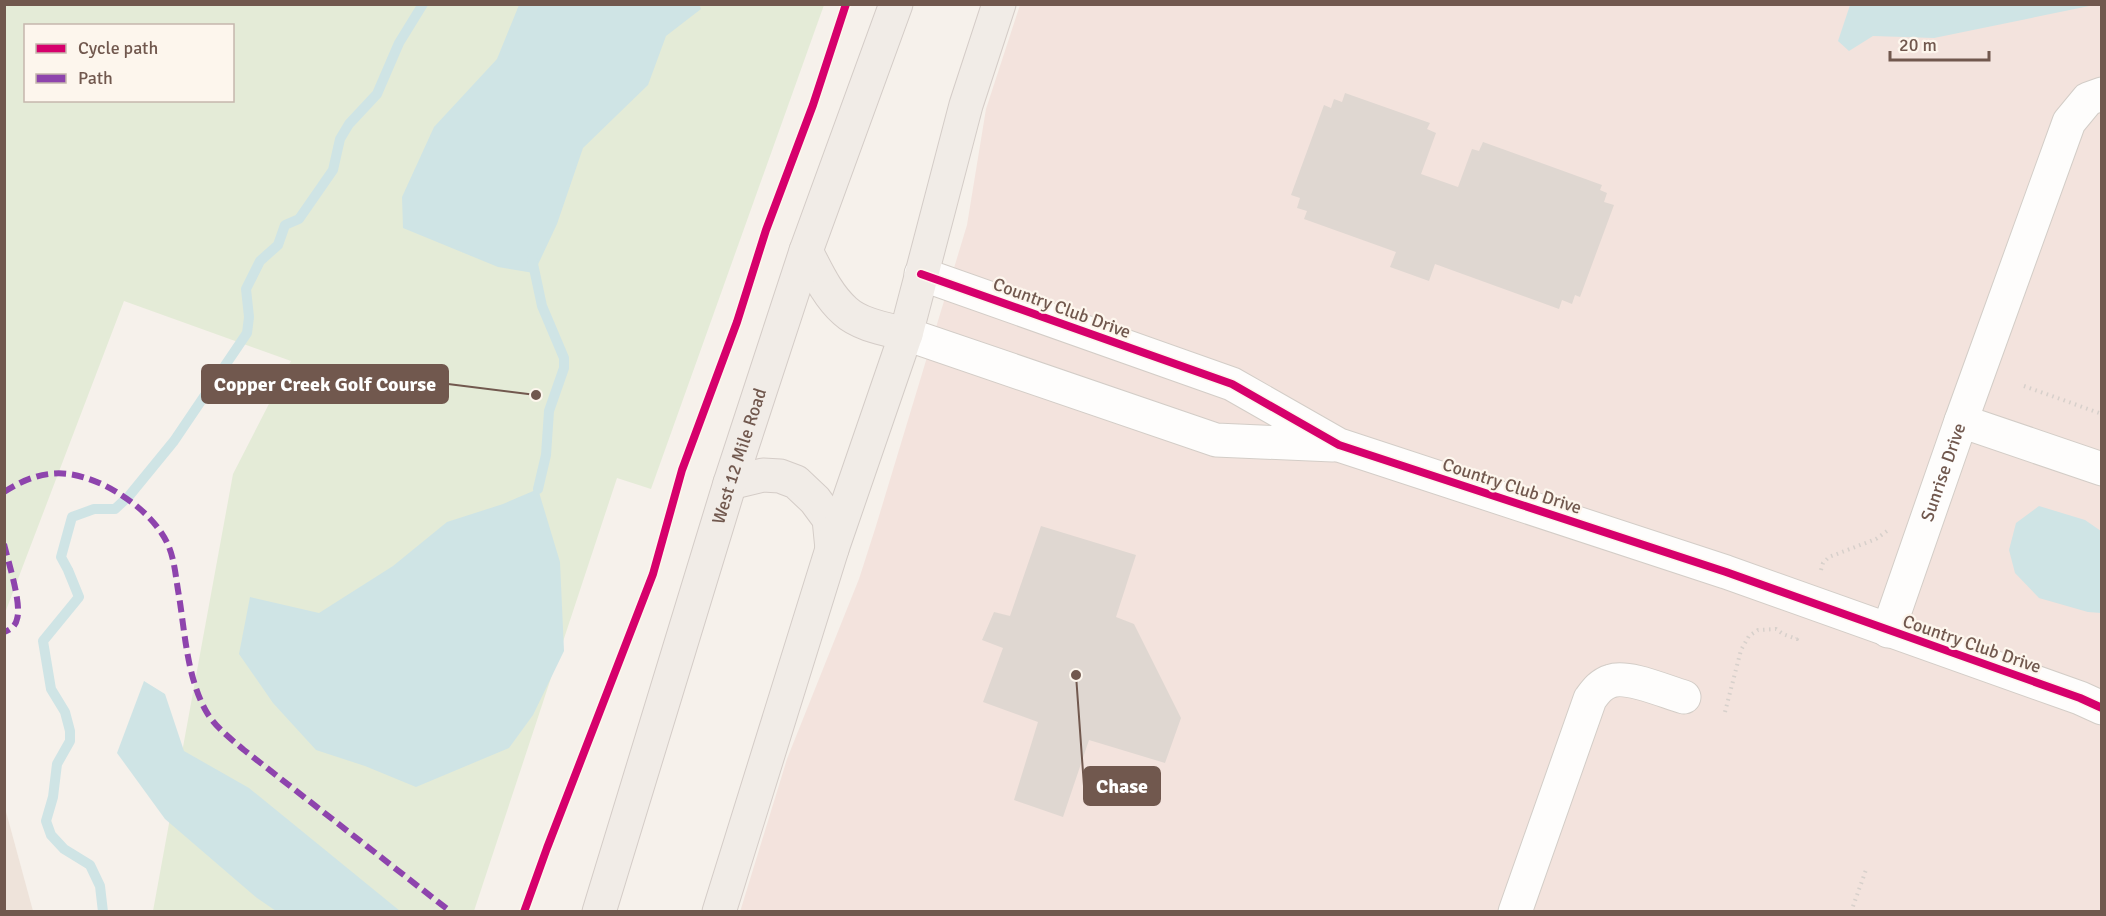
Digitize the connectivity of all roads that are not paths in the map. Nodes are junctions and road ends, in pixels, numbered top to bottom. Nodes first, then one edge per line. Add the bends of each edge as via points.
1 (896, 4) edge
2 (999, 4) edge
3 (2102, 94) edge
4 (806, 251) junction
5 (921, 274) junction
6 (906, 334) junction
7 (1961, 421) junction
8 (1339, 445) junction
9 (2102, 469) edge
10 (730, 483) junction
11 (832, 549) junction
12 (1888, 630) junction
13 (1684, 698) dead end
14 (2102, 708) edge
15 (599, 912) edge
16 (719, 912) edge
17 (1515, 912) edge

1 - 4 main road, West 12 Mile Road
2 - 5 main road via 966,105
3 - 7 street via 2088,99 2069,122
4 - 6 main road via 826,288 846,312 872,325
4 - 10 main road, West 12 Mile Road
5 - 6 main road
5 - 8 street, Country Club Drive via 1232,384
6 - 8 street, Country Club Drive via 1216,440
6 - 11 main road
7 - 9 street, Sunrise Drive
7 - 12 street, Sunrise Drive
8 - 12 street, Country Club Drive via 1726,572
10 - 11 main road via 763,476 780,476 796,482 829,519
10 - 15 main road, West 12 Mile Road
11 - 16 main road
12 - 14 street, Country Club Drive
13 - 17 street via 1630,681 1613,680 1600,686 1590,699

